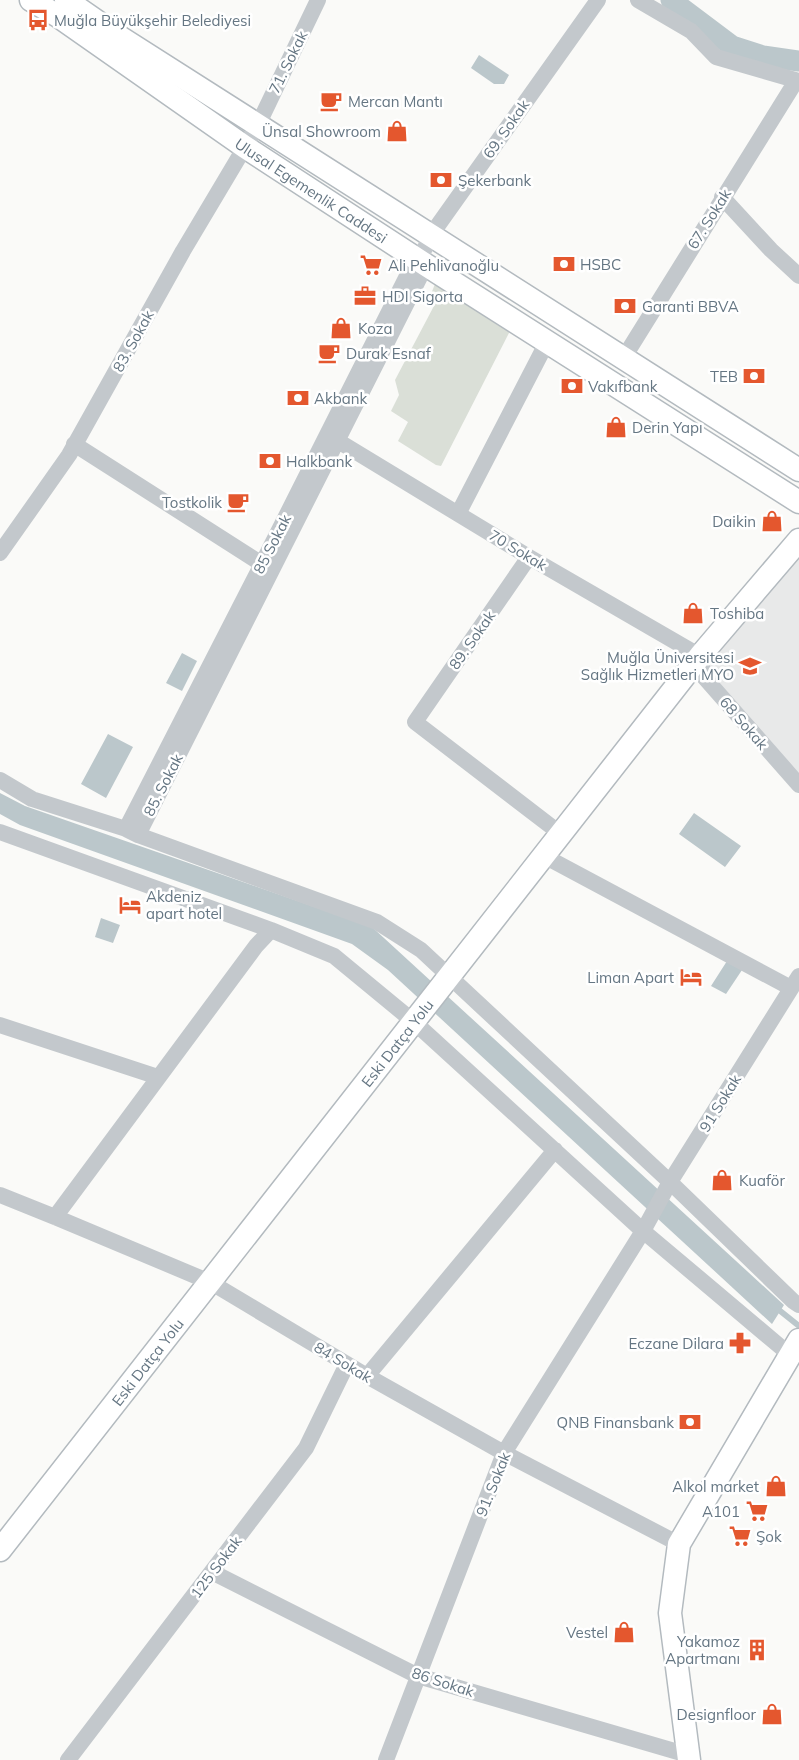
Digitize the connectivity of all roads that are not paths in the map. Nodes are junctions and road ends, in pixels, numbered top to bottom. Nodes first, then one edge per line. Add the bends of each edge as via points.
1 (31, 0) edge
2 (66, 0) edge
3 (318, 0) edge
4 (598, 0) edge
5 (638, 0) edge
6 (798, 81) edge
7 (258, 125) junction
8 (245, 147) junction
9 (722, 197) junction
10 (431, 235) junction
11 (420, 261) junction
12 (799, 276) edge
13 (548, 342) junction
14 (623, 359) junction
15 (338, 441) junction
16 (74, 444) junction
17 (799, 470) edge
18 (799, 502) edge
19 (458, 514) junction
20 (799, 540) edge
21 (0, 552) edge
22 (530, 557) junction
23 (262, 564) junction
24 (700, 656) junction
25 (188, 736) joint
26 (0, 780) edge
27 (799, 785) edge
28 (0, 832) edge
29 (132, 832) junction
30 (561, 834) junction
31 (544, 856) junction
32 (271, 930) junction
33 (447, 980) junction
34 (795, 982) edge
35 (418, 1017) junction
36 (0, 1025) edge
37 (158, 1077) junction
38 (555, 1150) junction
39 (667, 1187) junction
40 (0, 1195) edge
41 (56, 1217) junction
42 (647, 1225) junction
43 (210, 1282) junction
44 (799, 1304) edge
45 (795, 1346) edge
46 (347, 1364) junction
47 (367, 1376) junction
48 (504, 1453) junction
49 (679, 1544) junction
50 (0, 1550) edge
51 (212, 1572) junction
52 (418, 1676) junction
53 (689, 1757) edge
54 (68, 1760) edge
55 (386, 1760) edge

1 - 8 main road, Ulusal Egemenlik Caddesi
2 - 7 main road, Ulusal Egemenlik Caddesi
3 - 7 street, 71. Sokak
4 - 10 street, 69. Sokak
5 - 6 street via 691,31 716,57
6 - 9 street, 67. Sokak
7 - 8 street, 83. Sokak
7 - 10 main road, Ulusal Egemenlik Caddesi
8 - 11 main road, Ulusal Egemenlik Caddesi
8 - 16 street, 83. Sokak
9 - 12 street
9 - 14 street, 67. Sokak
10 - 11 street, 69. Sokak
10 - 14 main road, Ulusal Egemenlik Caddesi
11 - 13 main road, Ulusal Egemenlik Caddesi
11 - 15 street, 85 Sokak
11 - 23 street, 85 Sokak
13 - 18 main road, Ulusal Egemenlik Caddesi
13 - 19 street
14 - 17 main road, Ulusal Egemenlik Caddesi
15 - 19 street, 70 Sokak
15 - 25 street, 85 Sokak
16 - 21 street, 83. Sokak
16 - 23 street
19 - 22 street, 70 Sokak
20 - 24 main road, Eski Datça Yolu
22 - 24 street, 70 Sokak
22 - 30 street, 89. Sokak via 415,722
23 - 29 street, 85 Sokak
24 - 27 street, 68 Sokak via 704,677
24 - 30 main road, Eski Datça Yolu
25 - 29 street, 85. Sokak
26 - 29 street via 32,799
28 - 32 street
29 - 33 street via 377,922 421,950
30 - 31 main road, Eski Datça Yolu
31 - 33 main road, Eski Datça Yolu
31 - 34 street
32 - 35 street via 334,956
32 - 37 street
33 - 35 main road, Eski Datça Yolu
33 - 39 street
34 - 39 street, 91 Sokak
35 - 38 street
35 - 43 main road, Eski Datça Yolu
36 - 37 street
37 - 41 street
38 - 42 street
38 - 47 street
39 - 42 street, 91 Sokak
39 - 44 street
40 - 41 street, 84 Sokak
41 - 43 street, 84 Sokak
42 - 45 street
42 - 48 street, 91. Sokak
43 - 46 street, 84 Sokak
43 - 50 main road, Eski Datça Yolu
45 - 49 main road
46 - 47 street, 84 Sokak
46 - 51 street, 125 Sokak via 306,1448
47 - 48 street, 84 Sokak
48 - 49 street, 84 Sokak
48 - 52 street, 91. Sokak
49 - 53 main road via 670,1613
51 - 52 street, 86 Sokak
51 - 54 street, 125 Sokak
52 - 53 street, 86 Sokak
52 - 55 street, 91. Sokak

